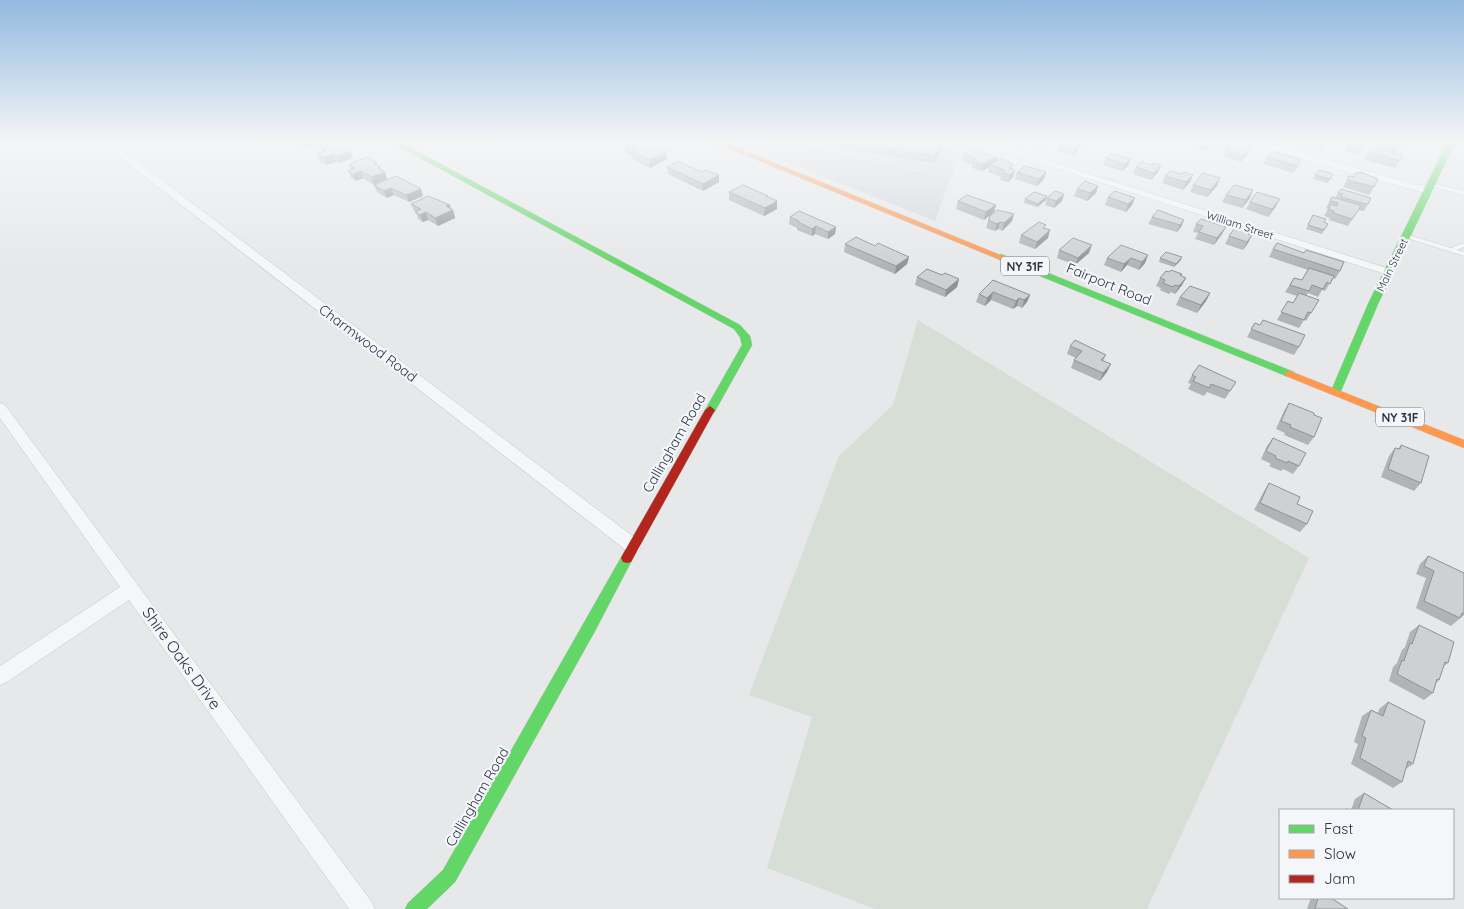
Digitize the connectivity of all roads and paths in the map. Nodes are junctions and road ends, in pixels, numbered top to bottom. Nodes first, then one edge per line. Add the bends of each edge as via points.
1 (159, 183) edge
2 (472, 183) edge
3 (820, 183) edge
4 (1110, 183) edge
5 (1412, 183) edge
6 (1432, 183) edge
7 (1430, 188) junction
8 (1464, 193) edge
9 (1406, 236) junction
10 (1464, 245) edge
11 (1451, 250) junction
12 (1464, 254) edge
13 (1389, 272) junction
14 (1336, 391) junction
15 (3, 417) edge
16 (1464, 444) edge
17 (633, 546) junction
18 (132, 589) junction
19 (0, 676) edge
20 (363, 909) edge
21 (414, 909) edge

1 - 17 street, Charmwood Road
2 - 17 street, Callingham Road via 726,319 744,331 747,337 747,345
3 - 14 street, Fairport Road / NY 31F
4 - 13 street, William Street
5 - 7 street
6 - 7 street, Main Street
7 - 8 lane
7 - 9 street, Main Street
9 - 11 lane
9 - 13 street, Main Street
10 - 11 lane
11 - 12 lane
13 - 14 street, Main Street
14 - 16 street, Fairport Road / NY 31F
15 - 18 street, Shire Oaks Drive
17 - 21 street, Callingham Road via 449,876
18 - 19 street
18 - 20 street, Shire Oaks Drive

